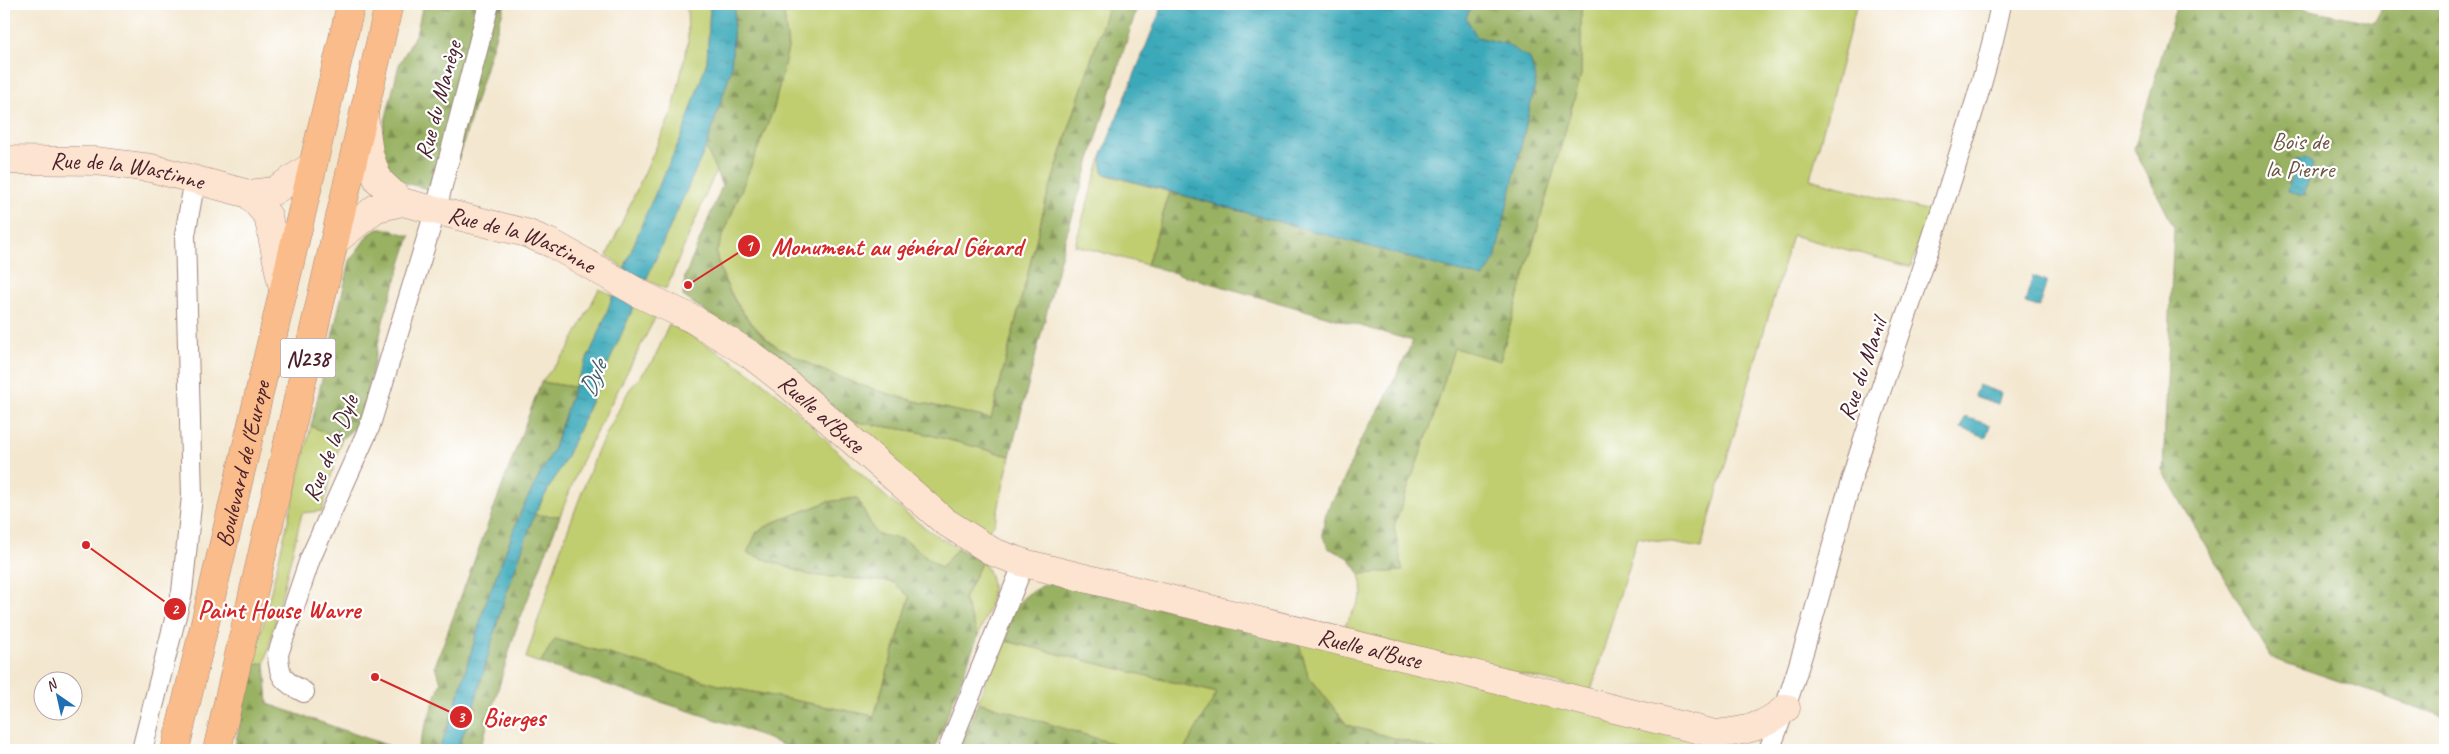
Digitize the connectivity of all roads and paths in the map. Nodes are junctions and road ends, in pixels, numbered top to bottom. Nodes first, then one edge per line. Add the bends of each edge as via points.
1 (351, 4) edge
2 (389, 4) edge
3 (489, 4) edge
4 (2001, 4) edge
5 (364, 114) junction
6 (4, 160) edge
7 (312, 166) junction
8 (195, 179) junction
9 (249, 194) junction
10 (402, 202) junction
11 (436, 208) junction
12 (335, 241) junction
13 (608, 276) joint
14 (282, 290) junction
15 (1024, 564) junction
16 (304, 692) dead end
17 (1786, 708) junction
18 (1716, 734) junction
19 (142, 750) edge
20 (175, 750) edge
21 (217, 750) edge
22 (948, 750) edge
23 (1738, 750) edge
24 (1769, 750) edge

1 - 7 highway, Boulevard de l'Europe / N238
2 - 5 highway, Boulevard de l'Europe / N238
3 - 11 street, Rue du Manège
4 - 17 street, Rue du Manil via 1983,80 1862,447
5 - 10 street via 369,154 378,180
5 - 12 highway, Boulevard de l'Europe / N238
6 - 8 street, Rue de la Wastinne via 96,161 151,168
7 - 9 street, Rue de la Wastinne via 274,191
7 - 14 highway, Boulevard de l'Europe / N238
8 - 9 street, Rue de la Wastinne
8 - 19 street, Boulevard de l'Europe via 186,235 191,505 182,592
9 - 14 street via 268,216
10 - 11 street, Rue de la Wastinne
10 - 12 street, Rue de la Wastinne via 376,208
11 - 13 street, Rue de la Wastinne via 526,233 553,244
11 - 16 street, Rue de la Dyle via 369,428 310,559 278,654 279,670 285,681
12 - 21 highway, Boulevard de l'Europe / N238
13 - 15 street, Ruelle al'Buse via 693,319 750,355 788,384 944,521 992,552
14 - 20 highway, Boulevard de l'Europe / N238
15 - 18 street, Ruelle al'Buse
15 - 22 street
17 - 18 street, Ruelle al'Buse via 1754,729
17 - 24 street, Rue du Manil
18 - 23 street, Ruelle al'Buse

